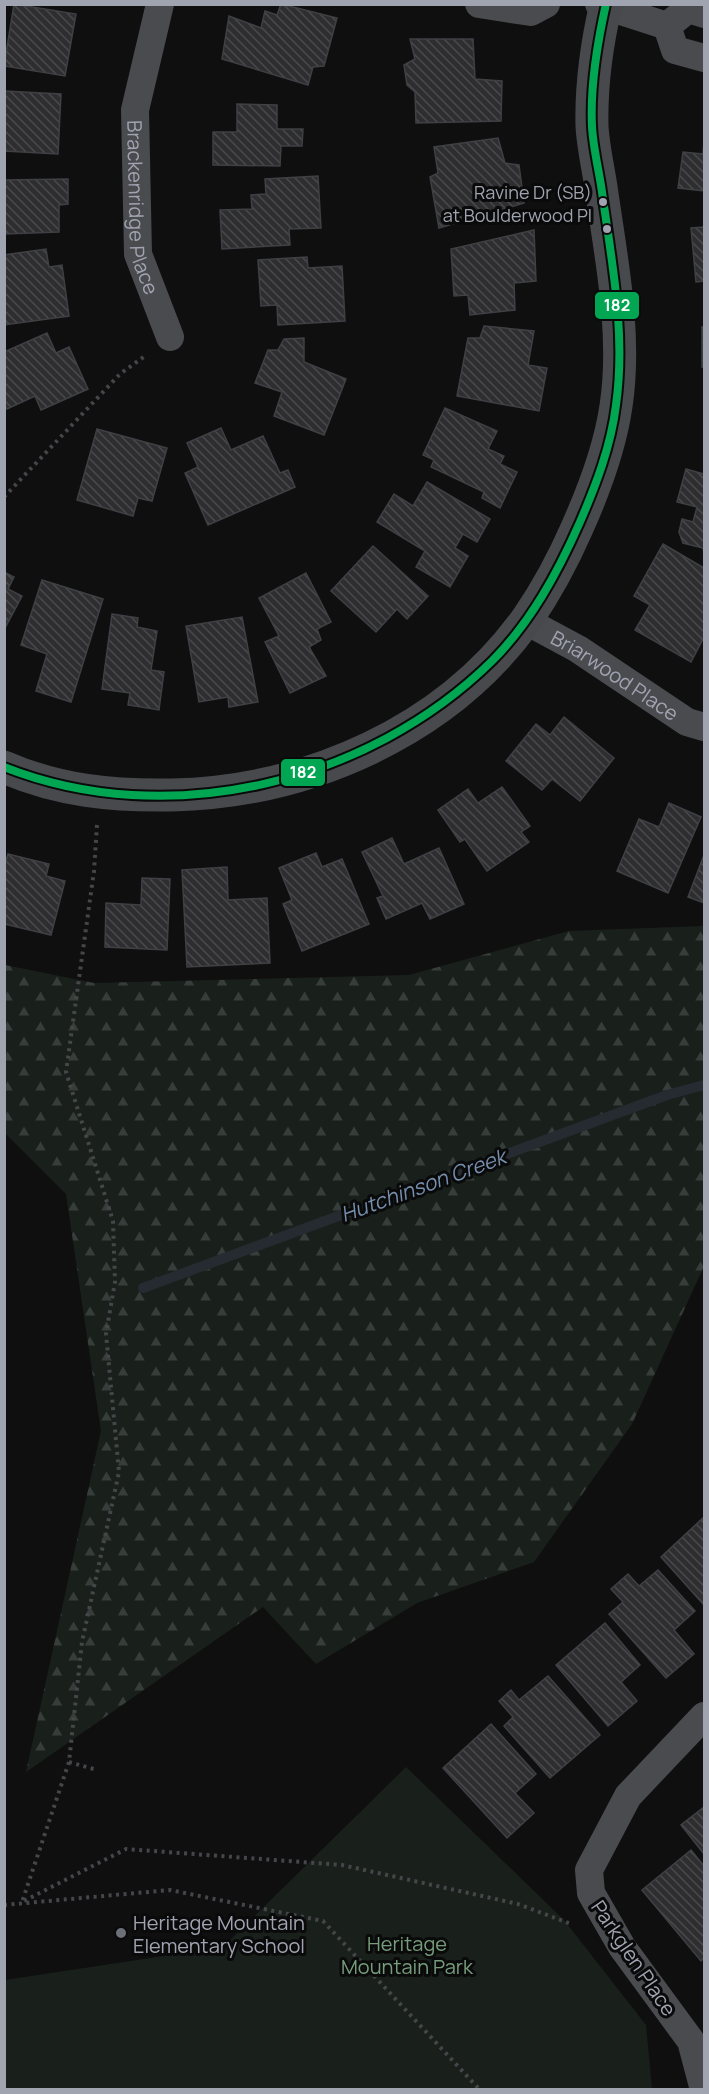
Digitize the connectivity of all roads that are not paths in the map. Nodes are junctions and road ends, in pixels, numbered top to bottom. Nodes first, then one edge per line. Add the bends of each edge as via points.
1 (160, 4) edge
2 (479, 4) edge
3 (546, 4) edge
4 (603, 5) edge
5 (705, 14) edge
6 (668, 26) junction
7 (705, 58) edge
8 (170, 337) road end
9 (525, 621) junction
10 (705, 727) edge
11 (4, 767) edge
12 (705, 1716) edge
13 (704, 2090) edge

1 - 8 street, Brackenridge Place via 135,110 138,254
2 - 3 street via 531,12
4 - 6 street
4 - 9 street via 592,128 617,308 617,404 587,505 552,581
5 - 6 street via 688,9
6 - 7 street via 675,50
9 - 10 street, Briarwood Place via 578,650 687,722
9 - 11 street via 461,689 397,734 320,770 272,784 189,794 119,796 76,790
12 - 13 street, Parkglen Place via 628,1796 589,1870 591,1893 622,1947 691,2041

